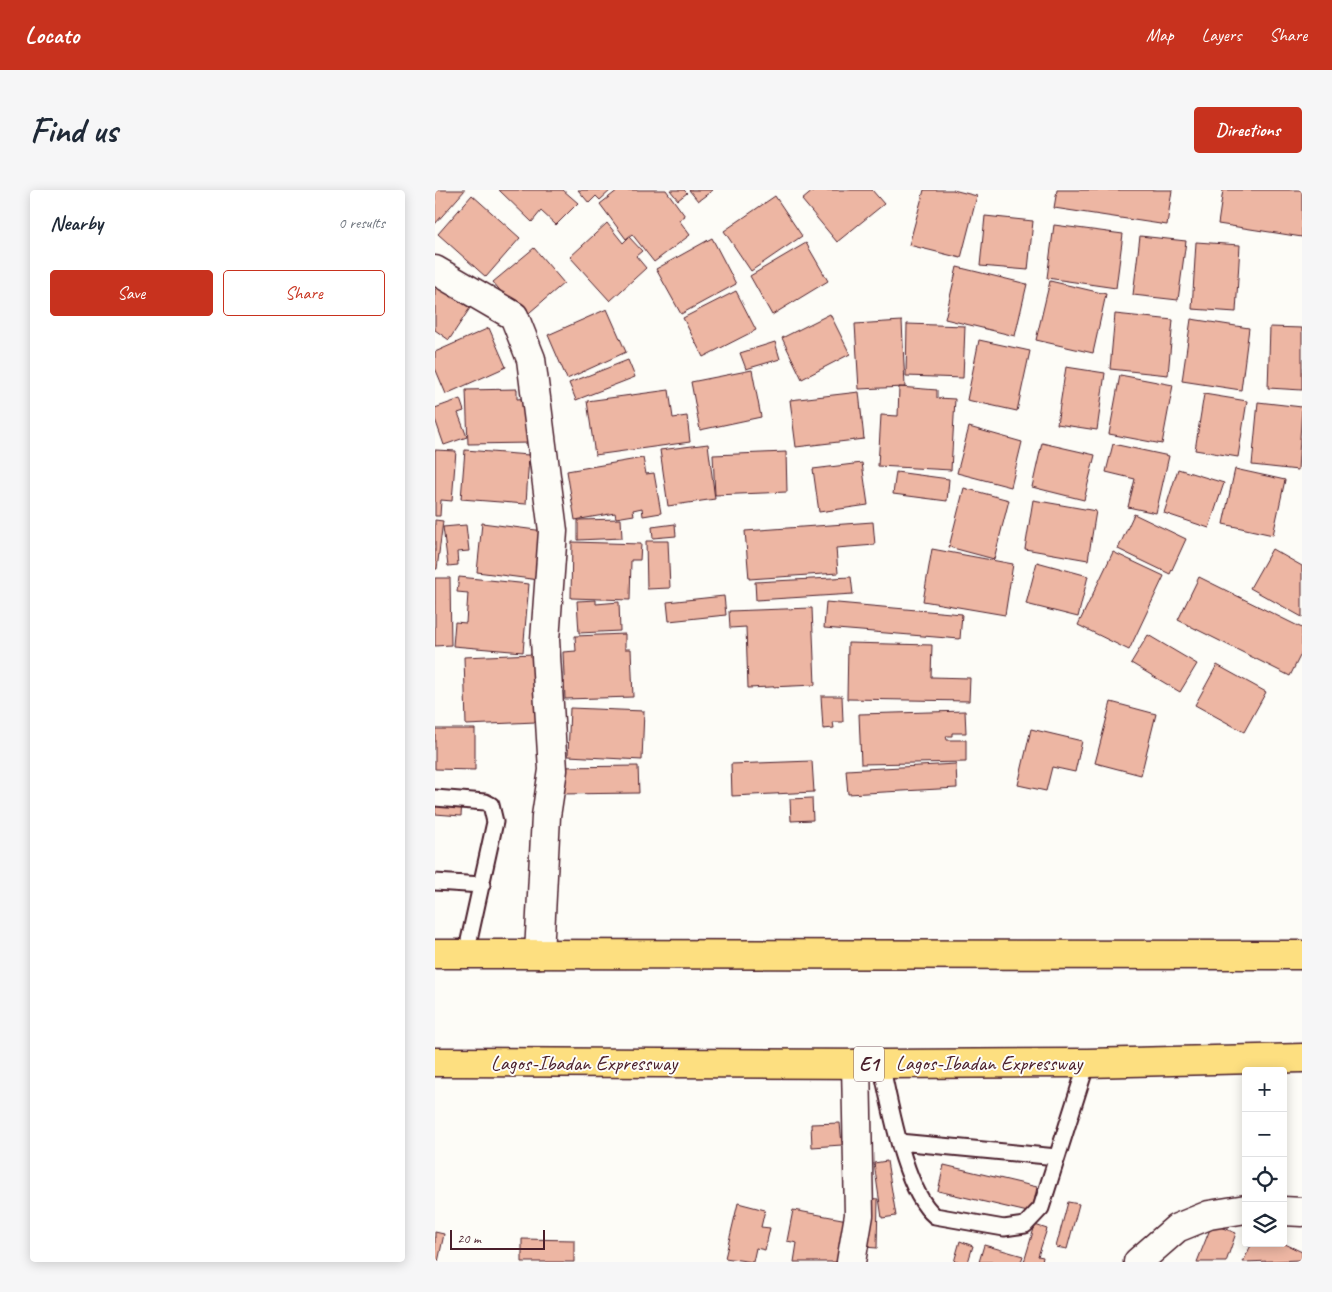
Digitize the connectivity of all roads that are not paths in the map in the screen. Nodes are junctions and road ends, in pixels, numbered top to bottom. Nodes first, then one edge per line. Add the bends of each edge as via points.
1 (435, 270) edge
2 (435, 798) edge
3 (435, 882) edge
4 (481, 884) junction
5 (435, 954) edge
6 (466, 954) junction
7 (539, 954) junction
8 (1302, 955) edge
9 (1302, 1058) edge
10 (435, 1062) edge
11 (1087, 1063) junction
12 (869, 1064) junction
13 (899, 1142) junction
14 (1057, 1157) junction
15 (1242, 1210) edge
16 (1287, 1211) edge
17 (1302, 1212) edge
18 (851, 1262) edge
19 (1138, 1262) edge

1 - 7 street via 514,316 531,359 553,531 545,640 553,770 546,816
2 - 4 lane via 491,805 495,822
3 - 4 lane
4 - 6 lane
5 - 6 highway
6 - 7 highway
7 - 8 highway
9 - 11 highway, Lagos-Ibadan Expressway / E1
10 - 12 highway, Lagos-Ibadan Expressway / E1
11 - 12 highway, Lagos-Ibadan Expressway / E1
11 - 14 lane
12 - 13 lane
12 - 18 street via 859,1215
13 - 14 lane
13 - 14 lane via 917,1194 926,1209 935,1216 1004,1228 1025,1225 1041,1208
15 - 19 street via 1209,1215 1177,1228
16 - 17 street

